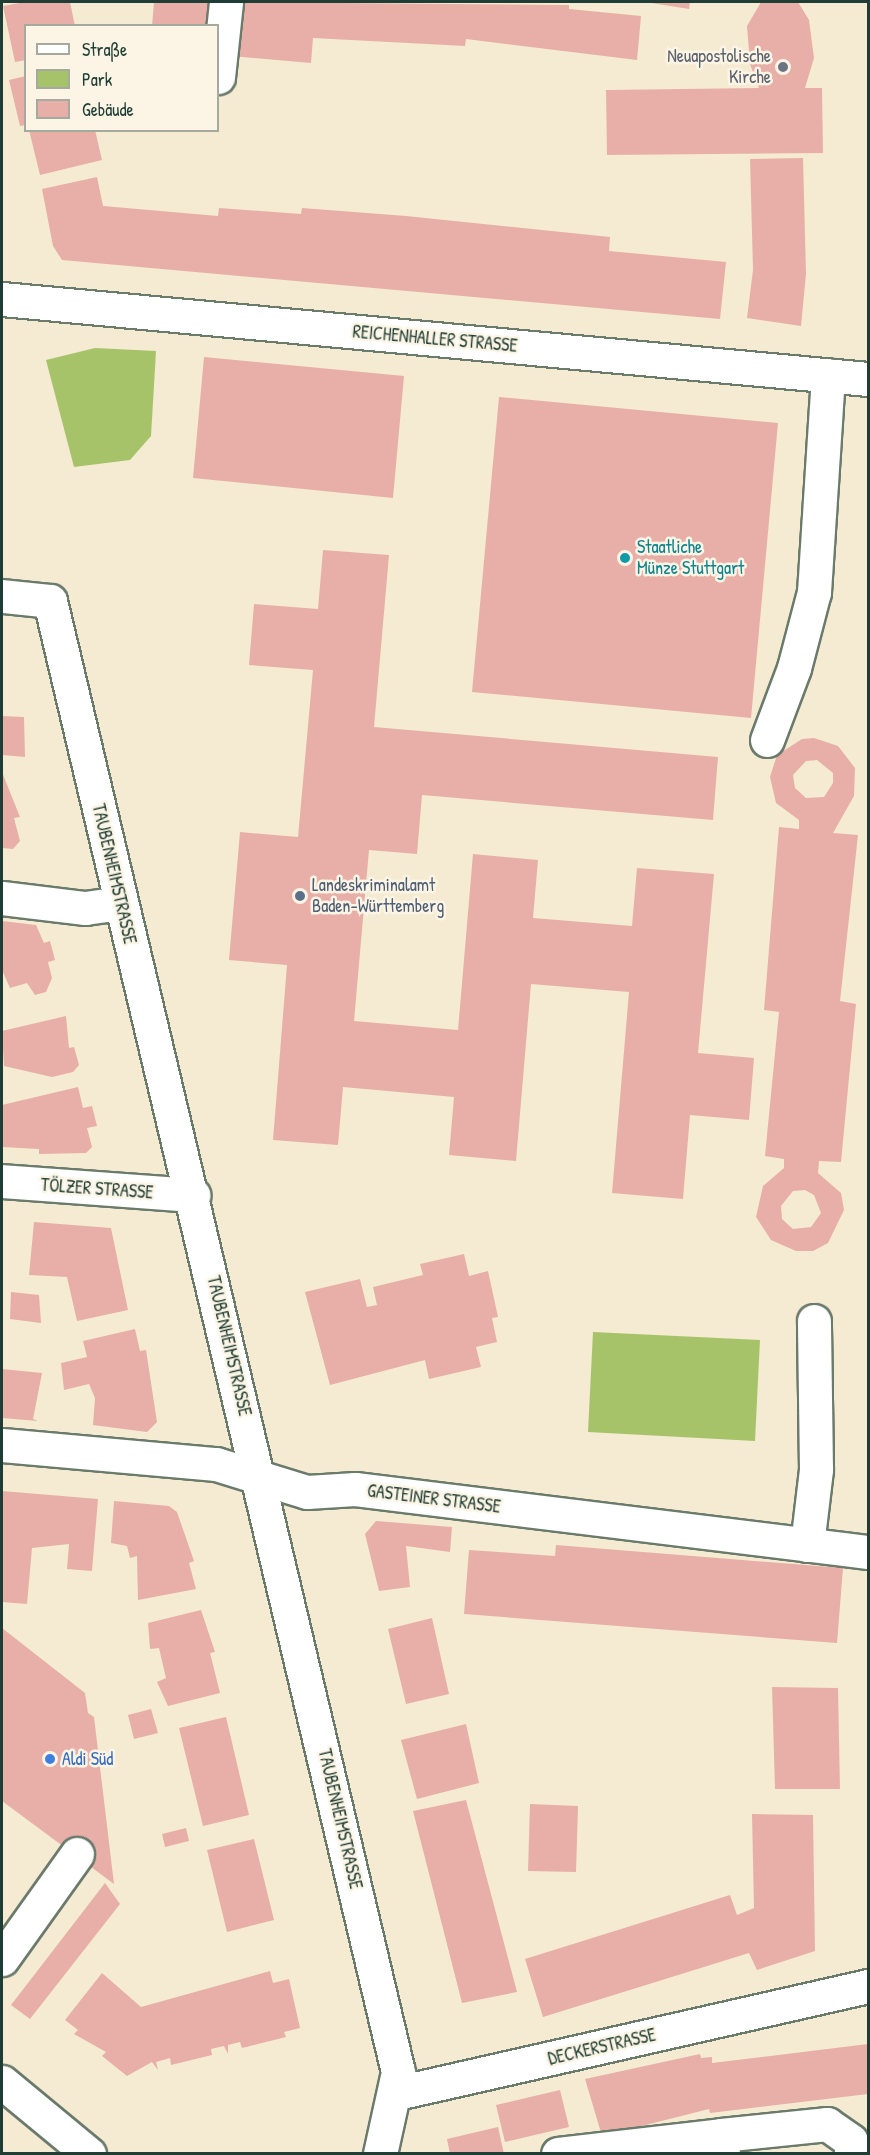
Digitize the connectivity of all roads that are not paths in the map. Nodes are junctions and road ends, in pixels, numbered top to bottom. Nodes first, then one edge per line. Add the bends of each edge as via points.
1 (226, 2) edge
2 (219, 68) edge
3 (2, 299) edge
4 (828, 375) junction
5 (868, 379) edge
6 (2, 596) edge
7 (767, 740) dead end
8 (2, 898) edge
9 (120, 903) junction
10 (2, 1181) edge
11 (193, 1195) junction
12 (814, 1321) dead end
13 (2, 1445) edge
14 (261, 1479) junction
15 (807, 1545) junction
16 (868, 1552) edge
17 (77, 1854) dead end
18 (2, 1959) edge
19 (868, 1986) edge
20 (2, 2082) edge
21 (397, 2092) junction
22 (722, 2144) edge
23 (89, 2154) edge
24 (380, 2154) edge
25 (558, 2154) edge
26 (852, 2154) edge

1 - 2 street
3 - 4 street, REICHENHALLER STRASSE
4 - 5 street, REICHENHALLER STRASSE
4 - 7 street via 814,592 794,668
6 - 9 street, TAUBENHEIMSTRASSE via 50,601
8 - 9 street via 85,908
9 - 11 street, TAUBENHEIMSTRASSE
10 - 11 street, TÖLZER STRASSE
11 - 14 street, TAUBENHEIMSTRASSE
12 - 15 street via 816,1469
13 - 14 street, GASTEINER STRASSE via 216,1464
14 - 15 street, GASTEINER STRASSE via 307,1492 355,1489
14 - 21 street, TAUBENHEIMSTRASSE via 398,2072
15 - 16 street, GASTEINER STRASSE
17 - 18 street
19 - 21 street, DECKERSTRASSE
20 - 23 street
21 - 24 street
22 - 25 street
22 - 26 street via 827,2124 851,2140

